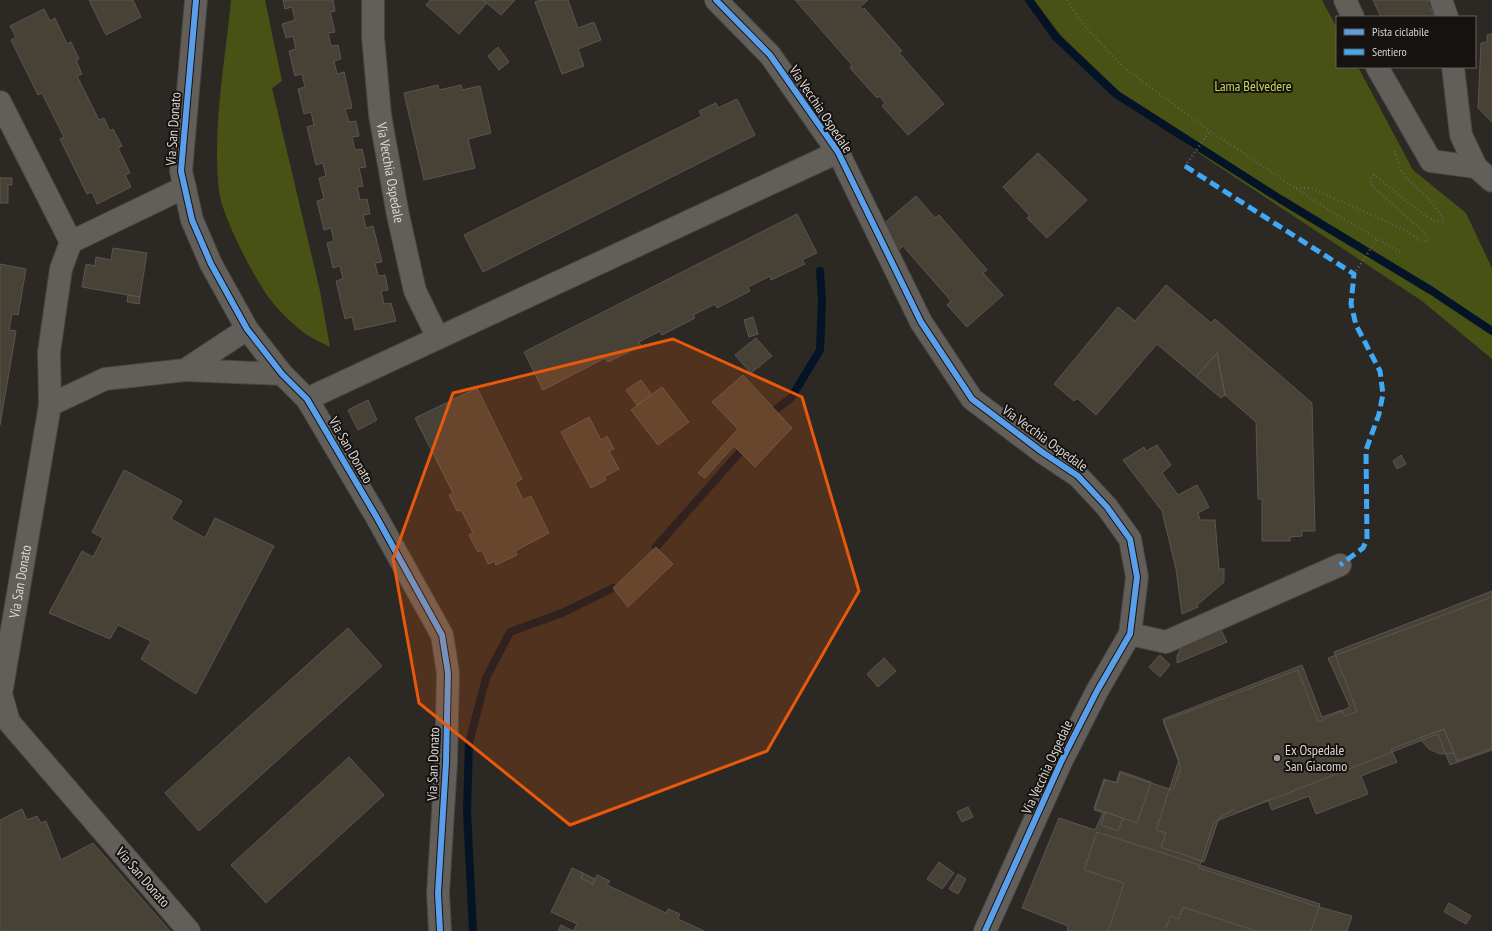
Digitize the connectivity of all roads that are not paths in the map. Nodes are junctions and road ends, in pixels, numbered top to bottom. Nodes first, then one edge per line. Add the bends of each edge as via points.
1 (196, 0) edge
2 (374, 0) edge
3 (716, 0) edge
4 (1345, 0) edge
5 (1441, 0) edge
6 (1353, 16) edge
7 (1447, 16) edge
8 (1378, 68) edge
9 (1453, 68) edge
10 (0, 102) edge
11 (838, 152) junction
12 (1476, 167) junction
13 (1492, 181) edge
14 (185, 187) junction
15 (71, 242) junction
16 (248, 330) junction
17 (438, 338) junction
18 (185, 370) junction
19 (282, 374) junction
20 (307, 399) junction
21 (50, 405) junction
22 (1340, 565) dead end
23 (1130, 634) junction
24 (4, 723) edge
25 (189, 931) edge
26 (440, 931) edge
27 (985, 931) edge

1 - 14 street, Via San Donato via 181,171
2 - 17 street, Via Vecchia Ospedale via 373,37 380,115 398,215 415,290
3 - 11 street, Via Vecchia Ospedale via 770,55
4 - 6 street
5 - 7 street
8 - 12 street via 1432,161
9 - 12 street via 1461,135
10 - 15 street
11 - 17 street
11 - 23 street, Via Vecchia Ospedale via 921,322 972,399 1078,476 1107,507 1130,539 1138,577
12 - 13 street
14 - 15 street
14 - 16 street, Via San Donato via 192,220
15 - 21 street, Via San Donato via 61,269 49,352
16 - 18 street
16 - 19 street, Via San Donato
17 - 20 street
18 - 19 street
18 - 21 street via 105,379
19 - 20 street, Via San Donato
20 - 26 street, Via San Donato via 442,635 448,673 446,763 438,893
21 - 24 street, Via San Donato via 1,694
22 - 23 street via 1166,642
23 - 27 street, Via Vecchia Ospedale via 1060,762
24 - 25 street, Via San Donato

